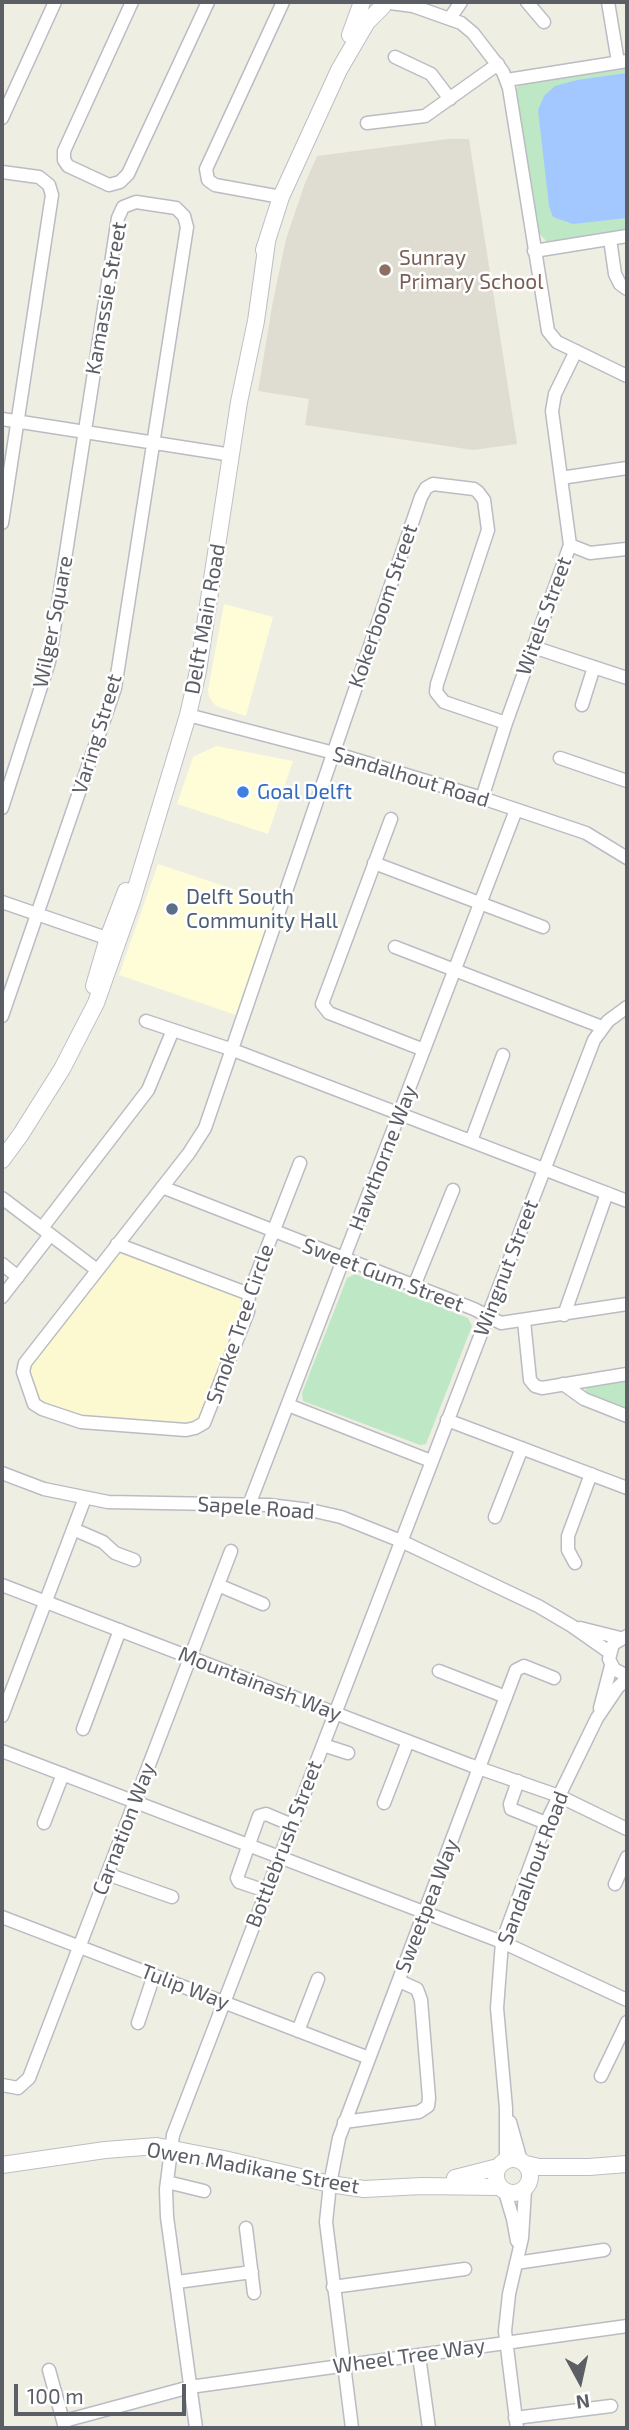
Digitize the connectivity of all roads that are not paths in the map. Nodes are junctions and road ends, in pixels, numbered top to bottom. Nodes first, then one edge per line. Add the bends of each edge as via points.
1 (55, 2) edge
2 (132, 2) edge
3 (208, 2) edge
4 (283, 2) edge
5 (362, 2) edge
6 (422, 2) edge
7 (461, 2) edge
8 (527, 2) edge
9 (608, 2) edge
10 (383, 3) edge
11 (448, 18) junction
12 (544, 22) dead end
13 (395, 57) dead end
14 (622, 62) edge
15 (498, 64) junction
16 (339, 70) junction
17 (507, 80) junction
18 (450, 99) junction
19 (2, 118) edge
20 (367, 123) dead end
21 (2, 172) edge
22 (281, 197) junction
23 (627, 236) edge
24 (610, 239) junction
25 (534, 251) junction
26 (627, 289) edge
27 (576, 351) junction
28 (627, 376) edge
29 (2, 419) edge
30 (17, 421) junction
31 (84, 432) junction
32 (153, 442) junction
33 (232, 455) junction
34 (627, 468) edge
35 (561, 478) junction
36 (2, 523) edge
37 (570, 545) junction
38 (626, 549) edge
39 (533, 647) junction
40 (594, 667) junction
41 (627, 678) edge
42 (582, 705) dead end
43 (188, 715) junction
44 (506, 723) junction
45 (334, 753) junction
46 (560, 758) dead end
47 (627, 781) edge
48 (482, 799) junction
49 (2, 808) edge
50 (516, 810) junction
51 (391, 819) dead end
52 (627, 858) edge
53 (374, 863) junction
54 (2, 902) edge
55 (481, 902) junction
56 (38, 915) junction
57 (543, 927) dead end
58 (113, 940) junction
59 (395, 947) dead end
60 (455, 970) junction
61 (6, 992) edge
62 (627, 1007) edge
63 (2, 1016) edge
64 (146, 1021) dead end
65 (602, 1027) junction
66 (173, 1030) junction
67 (233, 1050) junction
68 (424, 1050) junction
69 (503, 1055) dead end
70 (400, 1114) junction
71 (32, 1115) junction
72 (471, 1141) junction
73 (2, 1144) edge
74 (2, 1160) edge
75 (300, 1163) dead end
76 (545, 1169) junction
77 (162, 1187) junction
78 (453, 1189) dead end
79 (607, 1193) junction
80 (2, 1198) edge
81 (627, 1201) edge
82 (46, 1231) junction
83 (272, 1232) junction
84 (117, 1244) junction
85 (344, 1260) junction
86 (2, 1264) edge
87 (97, 1270) junction
88 (18, 1277) junction
89 (414, 1286) junction
90 (249, 1294) junction
91 (2, 1297) edge
92 (627, 1304) edge
93 (564, 1315) junction
94 (486, 1317) junction
95 (524, 1321) junction
96 (627, 1374) edge
97 (563, 1384) junction
98 (288, 1405) junction
99 (627, 1416) edge
100 (447, 1420) junction
101 (522, 1448) junction
102 (431, 1461) junction
103 (2, 1473) edge
104 (592, 1474) junction
105 (627, 1488) edge
106 (85, 1499) junction
107 (249, 1505) junction
108 (495, 1517) dead end
109 (73, 1529) junction
110 (401, 1541) junction
111 (231, 1551) dead end
112 (134, 1560) dead end
113 (575, 1563) dead end
114 (2, 1585) edge
115 (218, 1585) junction
116 (46, 1602) junction
117 (263, 1604) dead end
118 (572, 1626) junction
119 (120, 1630) junction
120 (623, 1637) edge
121 (609, 1652) junction
122 (190, 1657) junction
123 (611, 1666) junction
124 (439, 1671) dead end
125 (627, 1677) edge
126 (554, 1678) dead end
127 (506, 1697) junction
128 (335, 1713) junction
129 (2, 1716) edge
130 (597, 1718) junction
131 (83, 1729) dead end
132 (408, 1741) junction
133 (323, 1745) junction
134 (2, 1751) edge
135 (348, 1753) dead end
136 (480, 1766) junction
137 (63, 1774) junction
138 (519, 1781) junction
139 (559, 1796) junction
140 (135, 1801) junction
141 (384, 1803) dead end
142 (44, 1823) dead end
143 (546, 1823) junction
144 (292, 1825) junction
145 (627, 1829) edge
146 (248, 1845) junction
147 (279, 1857) junction
148 (627, 1857) edge
149 (107, 1874) junction
150 (615, 1884) dead end
151 (266, 1891) junction
152 (172, 1897) dead end
153 (425, 1912) junction
154 (2, 1917) edge
155 (502, 1942) junction
156 (79, 1947) junction
157 (154, 1975) junction
158 (318, 1979) dead end
159 (399, 1981) junction
160 (627, 2000) edge
161 (224, 2002) junction
162 (627, 2022) edge
163 (138, 2023) dead end
164 (298, 2031) junction
165 (369, 2058) junction
166 (601, 2076) dead end
167 (2, 2085) edge
168 (344, 2122) junction
169 (172, 2149) junction
170 (513, 2163) junction
171 (627, 2164) edge
172 (2, 2165) edge
173 (589, 2167) junction
174 (167, 2182) junction
175 (330, 2184) junction
176 (422, 2186) junction
177 (526, 2188) junction
178 (502, 2189) junction
179 (204, 2191) dead end
180 (246, 2228) dead end
181 (519, 2248) junction
182 (604, 2250) dead end
183 (516, 2263) junction
184 (464, 2269) dead end
185 (252, 2272) junction
186 (177, 2282) junction
187 (333, 2287) junction
188 (254, 2293) dead end
189 (627, 2326) edge
190 (505, 2343) junction
191 (419, 2356) junction
192 (344, 2365) junction
193 (49, 2370) dead end
194 (190, 2387) junction
195 (611, 2406) dead end
196 (516, 2423) edge
197 (64, 2425) edge
198 (196, 2428) edge
199 (352, 2428) edge
200 (429, 2428) edge

1 - 19 street
2 - 3 street via 64,151 68,166 109,185 128,174
4 - 22 street via 206,169 208,180 215,185
5 - 16 street, Delft Main Road
6 - 11 street
7 - 11 street
8 - 12 street
9 - 14 street
10 - 11 street via 413,6
10 - 16 street, Delft Main Road
11 - 15 street via 473,33
13 - 18 street via 431,74
14 - 17 street
15 - 17 street
15 - 18 street
16 - 22 street, Delft Main Road
17 - 25 street
18 - 20 street via 425,116
21 - 30 street via 39,177 52,195
22 - 33 street, Delft Main Road via 255,273
23 - 24 street
24 - 25 street
24 - 26 street via 615,274
25 - 27 street via 548,331 557,342
27 - 28 street
27 - 35 street, Witels Street via 552,406
29 - 30 street
30 - 31 street
30 - 36 street
31 - 32 street
31 - 32 street, Kamassie Street via 118,218 123,207 136,202 176,208 187,227
31 - 49 street, Wilger Square via 47,673
32 - 33 street
32 - 56 street, Varing Street via 115,688
33 - 43 street, Delft Main Road
34 - 35 street
35 - 37 street, Witels Street
37 - 38 street via 590,553
37 - 39 street, Witels Street
39 - 40 street
39 - 44 street, Witels Street
40 - 41 street
40 - 42 street
43 - 45 street, Sandalhout Road
43 - 58 street, Delft Main Road
44 - 45 street, Kokerboom Street via 444,702 436,692 488,530 484,500 478,492 433,484 421,497
44 - 48 street, Witels Street
45 - 48 street, Sandalhout Road
45 - 67 street, Kokerboom Street
46 - 47 street
48 - 50 street, Sandalhout Road
50 - 52 street, Sandalhout Road via 586,834
50 - 55 street, Hawthorne Way
51 - 53 street
53 - 55 street
53 - 68 street via 322,1004 329,1013
54 - 56 street
55 - 57 street
55 - 60 street, Hawthorne Way
56 - 58 street
56 - 61 street, Varing Street
58 - 71 street, Delft Main Road via 101,992 62,1069
59 - 60 street
60 - 65 street
60 - 68 street, Hawthorne Way
61 - 63 street, Varing Street
62 - 65 street, Wingnut Street
64 - 66 street
65 - 76 street, Wingnut Street
66 - 67 street
66 - 82 street via 149,1090
67 - 70 street
67 - 77 street, Kokerboom Street via 205,1128
68 - 70 street, Hawthorne Way
69 - 72 street
70 - 72 street
70 - 85 street, Hawthorne Way
71 - 73 street, Delft Main Road
71 - 74 street, Delft Main Road
72 - 76 street
75 - 83 street, Smoke Tree Circle
76 - 79 street
76 - 94 street, Wingnut Street
77 - 83 street, Sweet Gum Street
77 - 84 street, Smoke Tree Circle
78 - 89 street
79 - 81 street
79 - 93 street
80 - 82 street
82 - 87 street
82 - 88 street
83 - 85 street, Sweet Gum Street
83 - 90 street, Smoke Tree Circle
84 - 87 street, Smoke Tree Circle
84 - 90 street
85 - 89 street, Sweet Gum Street
85 - 98 street, Hawthorne Way
86 - 88 street
87 - 90 street, Smoke Tree Circle via 23,1367 34,1404 81,1422 186,1430 199,1427 207,1418 231,1356 249,1308
88 - 91 street
89 - 94 street, Sweet Gum Street
92 - 93 street, Sweet Gum Street
93 - 95 street, Sweet Gum Street
94 - 95 street, Sweet Gum Street via 501,1323
94 - 100 street, Wingnut Street
95 - 97 street via 532,1383 542,1388
96 - 97 street
97 - 99 street via 584,1399
98 - 102 street
98 - 107 street, Hawthorne Way
100 - 101 street
100 - 102 street, Wingnut Street
101 - 104 street
101 - 108 street
102 - 110 street, Wingnut Street
103 - 106 street, Sapele Road
104 - 105 street
104 - 113 street via 568,1536 568,1550
106 - 107 street, Sapele Road
106 - 109 street
107 - 110 street, Sapele Road via 330,1514
109 - 112 street
109 - 116 street
110 - 118 street, Sapele Road
110 - 128 street, Bottlebrush Street
111 - 115 street, Carnation Way
114 - 116 street, Mountainash Way
115 - 117 street
115 - 122 street, Carnation Way
116 - 119 street, Mountainash Way
116 - 129 street
118 - 120 street, Sapele Road
118 - 121 street, Sapele Road
119 - 122 street, Mountainash Way
119 - 131 street
120 - 121 street
121 - 123 street
122 - 128 street, Mountainash Way
122 - 140 street, Carnation Way
123 - 125 street
123 - 130 street, Sandalhout Road
124 - 127 street
125 - 130 street, Sandalhout Road
126 - 127 street, Sweetpea Way via 519,1667
127 - 136 street, Sweetpea Way
128 - 132 street, Mountainash Way
128 - 133 street, Bottlebrush Street
130 - 139 street, Sandalhout Road
132 - 136 street, Mountainash Way
132 - 141 street
133 - 135 street, Mountainash Way
133 - 144 street, Bottlebrush Street
134 - 137 street
136 - 138 street, Mountainash Way
136 - 153 street, Sweetpea Way
137 - 140 street
137 - 142 street
138 - 139 street, Mountainash Way
138 - 143 street via 511,1809
139 - 143 street, Sandalhout Road
139 - 145 street, Mountainash Way
140 - 146 street
140 - 149 street, Carnation Way
143 - 155 street, Sandalhout Road
144 - 146 street via 262,1814
144 - 147 street, Bottlebrush Street
146 - 147 street
146 - 151 street via 238,1880
147 - 151 street, Bottlebrush Street
147 - 153 street
148 - 150 street
149 - 152 street
149 - 156 street, Carnation Way
151 - 161 street, Bottlebrush Street
153 - 155 street
153 - 159 street, Sweetpea Way
154 - 156 street, Tulip Way
155 - 160 street
155 - 170 street, Sandalhout Road via 497,2007
156 - 157 street, Tulip Way
156 - 167 street, Carnation Way via 29,2078 18,2088
157 - 161 street, Tulip Way
157 - 163 street
158 - 164 street
159 - 165 street, Sweetpea Way
159 - 168 street via 417,1989 421,2000 428,2106 419,2112
161 - 164 street, Tulip Way
161 - 169 street, Bottlebrush Street via 173,2134
162 - 166 street
164 - 165 street, Tulip Way
165 - 168 street, Sweetpea Way
168 - 175 street, Sweetpea Way
169 - 172 street, Owen Madikane Street via 116,2149
169 - 174 street, Bottlebrush Street
169 - 175 street, Owen Madikane Street
170 - 173 street, Owen Madikane Street
170 - 176 street, Owen Madikane Street
170 - 177 street via 531,2177
170 - 178 street via 496,2178
171 - 173 street, Owen Madikane Street
173 - 177 street, Owen Madikane Street
174 - 179 street
174 - 186 street, Bottlebrush Street
175 - 176 street, Owen Madikane Street via 375,2190
175 - 187 street, Sweetpea Way via 326,2222
176 - 178 street, Owen Madikane Street
177 - 178 street via 517,2194
177 - 181 street
178 - 181 street
180 - 185 street
181 - 183 street
182 - 183 street
183 - 190 street
184 - 187 street
185 - 186 street
185 - 188 street
186 - 194 street, Bottlebrush Street
187 - 192 street, Sweetpea Way
189 - 190 street, Wheel Tree Way
190 - 191 street, Wheel Tree Way
190 - 196 street
191 - 192 street, Wheel Tree Way
191 - 200 street
192 - 194 street, Wheel Tree Way
192 - 199 street, Sweetpea Way
193 - 197 street
194 - 197 street, Wheel Tree Way
194 - 198 street, Bottlebrush Street
195 - 196 street

